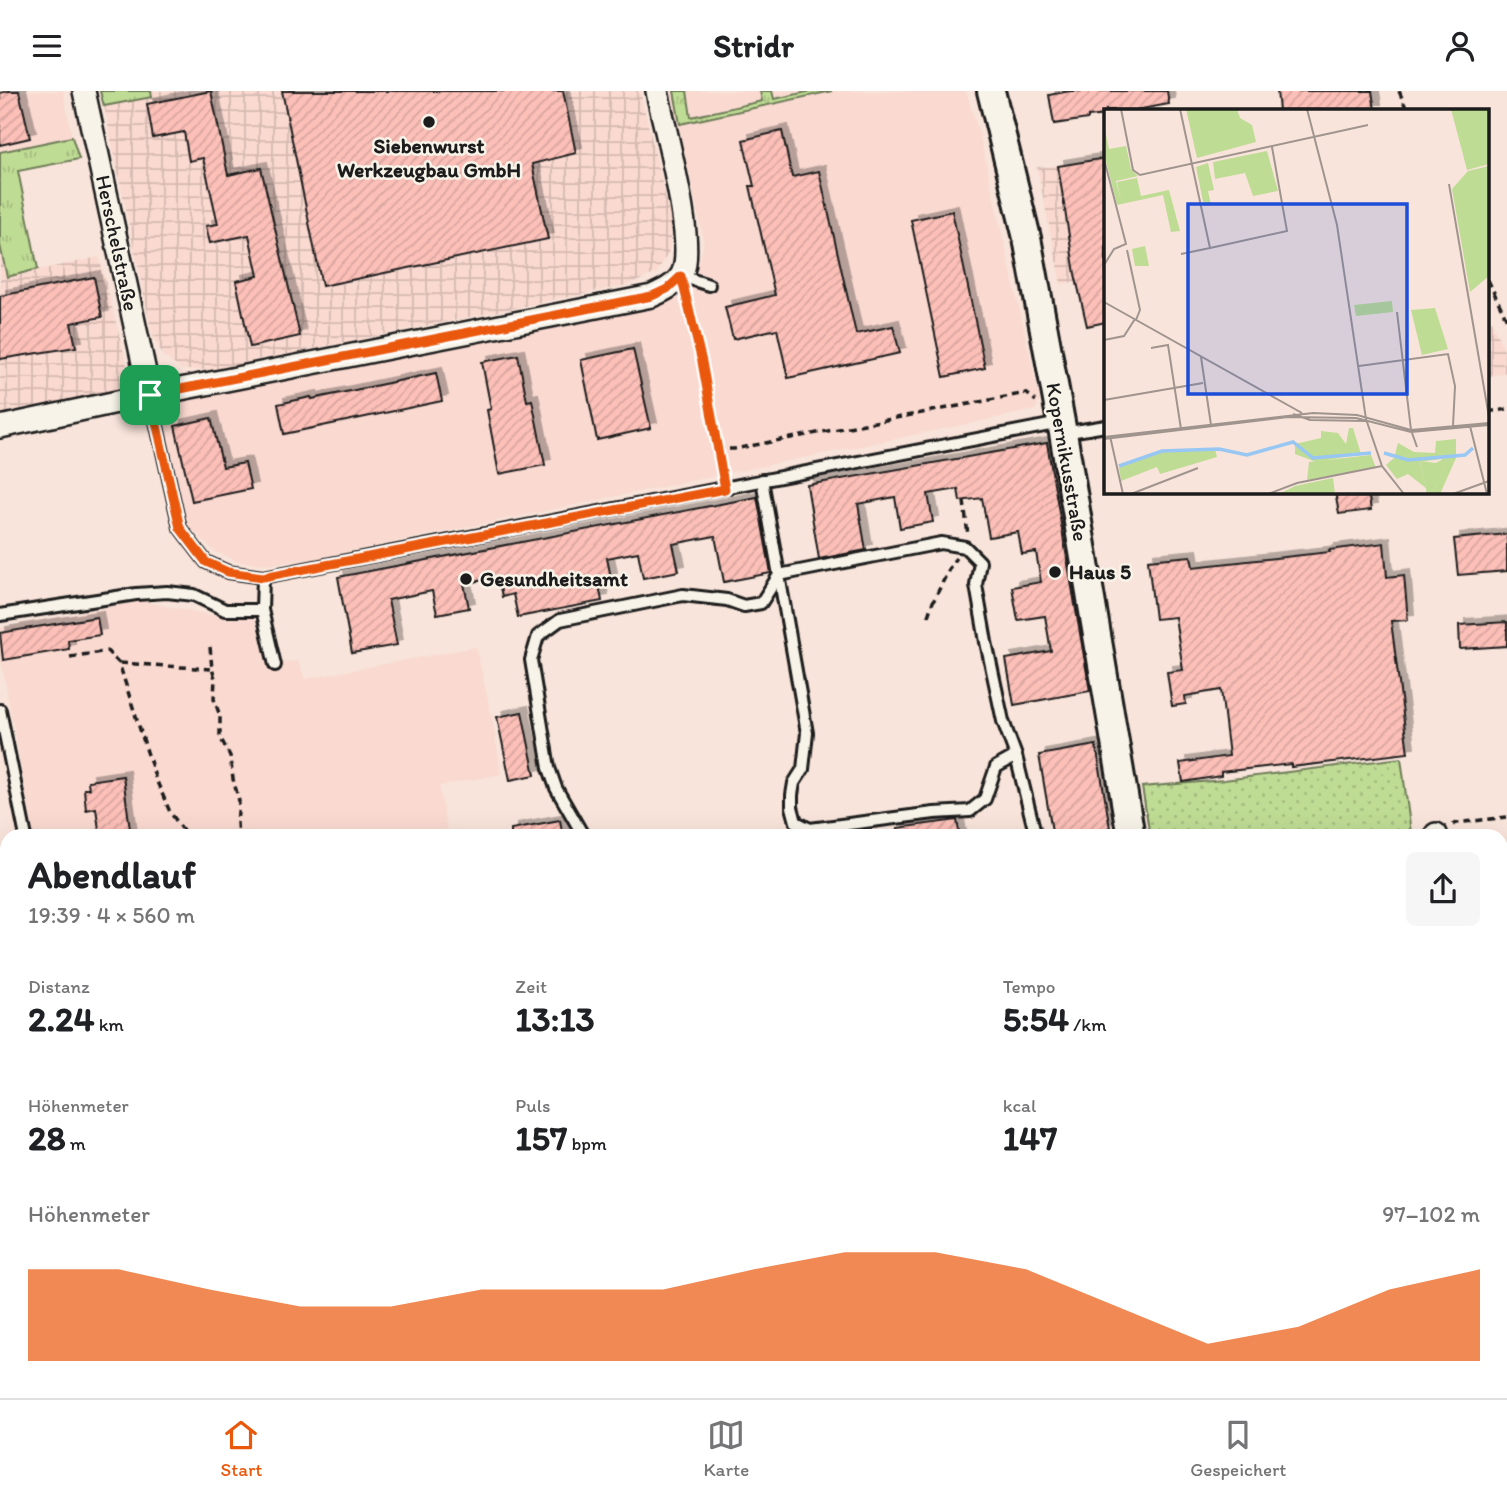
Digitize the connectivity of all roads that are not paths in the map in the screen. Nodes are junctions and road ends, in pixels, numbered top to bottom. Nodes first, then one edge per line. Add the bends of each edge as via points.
1 (85, 91) edge
2 (657, 91) edge
3 (991, 91) edge
4 (681, 276) junction
5 (709, 285) dead end
6 (150, 395) junction
7 (1104, 426) edge
8 (0, 427) edge
9 (1062, 428) junction
10 (762, 480) junction
11 (779, 575) junction
12 (263, 577) junction
13 (262, 610) junction
14 (0, 615) edge
15 (275, 665) dead end
16 (0, 710) edge
17 (1016, 755) junction
18 (24, 829) edge
19 (579, 829) edge
20 (1034, 829) edge
21 (1129, 829) edge

1 - 6 street, Herschelstraße
2 - 4 street via 686,241
3 - 9 street, Kopernikusstraße via 1027,238
4 - 5 lane
4 - 6 street via 652,296
6 - 8 street
6 - 12 lane via 180,528 206,562 228,572
7 - 9 lane
9 - 10 lane
9 - 21 street, Kopernikusstraße
10 - 11 lane
10 - 12 lane
11 - 17 lane via 942,543 965,547 979,562 976,585 986,642 1003,721
11 - 17 lane via 807,733 803,769 792,795 796,822 810,829 970,811 985,799 996,767
11 - 19 lane via 761,603 744,605 683,595 560,620 538,636 531,660 549,768
12 - 13 lane
13 - 14 lane via 225,610 194,595 167,592
13 - 15 lane
16 - 18 lane
17 - 20 lane

